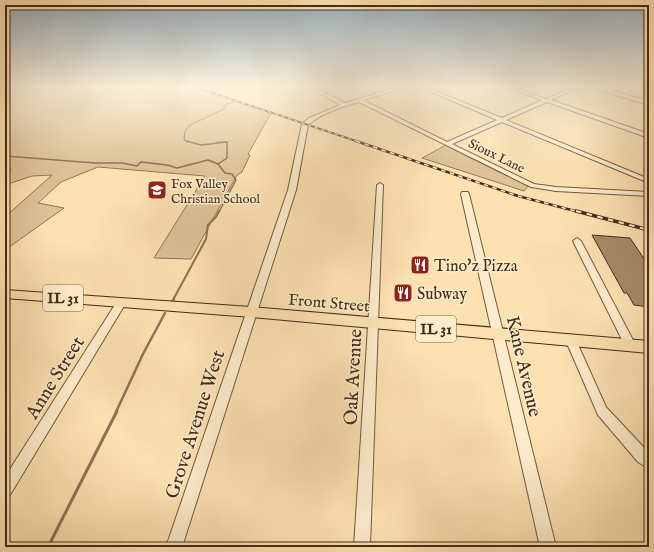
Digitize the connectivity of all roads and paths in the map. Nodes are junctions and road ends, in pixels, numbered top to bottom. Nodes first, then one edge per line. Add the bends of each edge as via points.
1 (324, 113) edge
2 (385, 113) edge
3 (483, 113) edge
4 (520, 113) edge
5 (583, 113) edge
6 (502, 121) junction
7 (649, 136) edge
8 (447, 144) junction
9 (649, 181) edge
10 (380, 185) dead end
11 (465, 194) dead end
12 (649, 194) edge
13 (577, 241) dead end
14 (5, 294) edge
15 (121, 303) junction
16 (251, 312) junction
17 (373, 323) junction
18 (498, 334) junction
19 (571, 341) junction
20 (630, 345) junction
21 (649, 347) edge
22 (649, 462) edge
23 (5, 490) edge
24 (174, 547) edge
25 (362, 547) edge
26 (548, 547) edge

1 - 16 street, Grove Avenue West via 308,121 303,129 292,190
2 - 8 street, Sioux Lane
3 - 6 street
4 - 6 street
5 - 7 street
6 - 8 street
6 - 9 street
8 - 12 street, Sioux Lane via 533,186
10 - 17 street, Oak Avenue
11 - 18 street, Kane Avenue
13 - 20 street
14 - 15 main road, Front Street / IL 31
15 - 16 main road, Front Street / IL 31
15 - 23 street, Anne Street
16 - 17 main road, Front Street / IL 31
16 - 24 street, Grove Avenue West
17 - 18 main road, Front Street / IL 31
17 - 25 street, Oak Avenue
18 - 19 main road, Front Street / IL 31
18 - 26 street, Kane Avenue
19 - 20 main road, Front Street / IL 31
19 - 22 street via 602,411
20 - 21 main road, Front Street / IL 31

